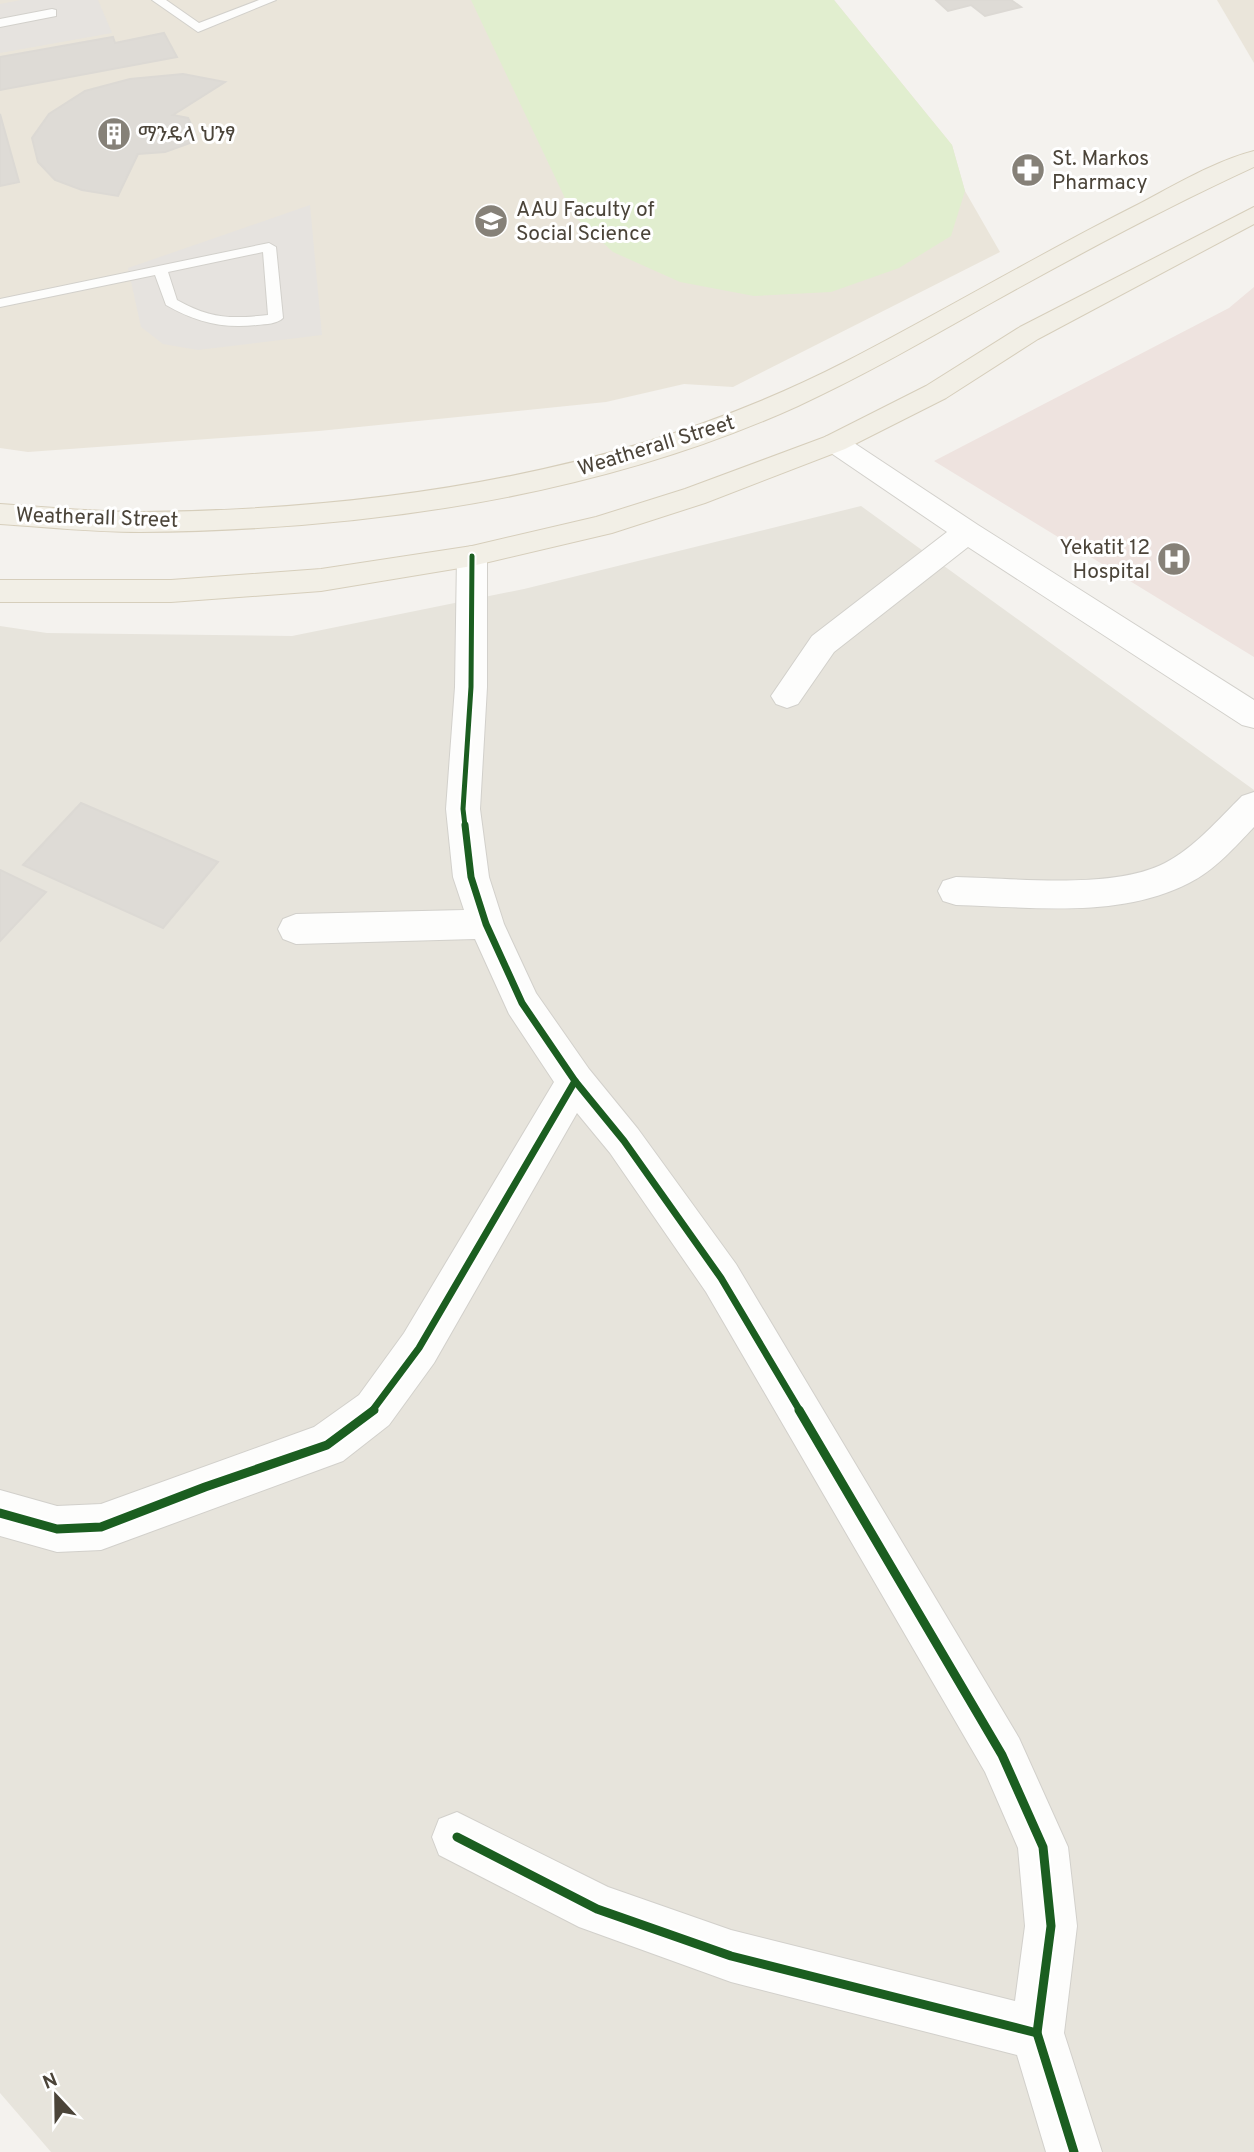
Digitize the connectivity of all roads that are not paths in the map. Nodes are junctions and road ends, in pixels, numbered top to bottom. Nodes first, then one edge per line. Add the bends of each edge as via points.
1 (158, 0) edge
2 (270, 0) edge
3 (52, 13) dead end
4 (0, 23) edge
5 (1254, 158) edge
6 (1254, 214) edge
7 (160, 270) junction
8 (0, 303) edge
9 (835, 443) junction
10 (0, 514) edge
11 (967, 532) junction
12 (472, 556) junction
13 (0, 592) edge
14 (787, 696) dead end
15 (1254, 716) edge
16 (1254, 805) edge
17 (956, 891) dead end
18 (486, 924) junction
19 (296, 929) dead end
20 (575, 1081) junction
21 (0, 1513) edge
22 (457, 1837) dead end
23 (1037, 2033) junction
24 (1074, 2152) edge

1 - 2 lane via 198,27
3 - 4 lane
5 - 10 main road, Weatherall Street via 1190,187 878,356 756,414 659,448 566,473 380,507 138,522
6 - 9 main road via 1028,334 936,392
7 - 7 lane via 269,247 276,318 228,324 196,317 171,302
7 - 8 lane
9 - 11 street
9 - 12 main road via 695,496
11 - 14 street via 823,644
11 - 15 street
12 - 13 main road via 294,582 171,591
12 - 18 street via 471,687 463,809 471,877
16 - 17 street via 1181,872 1155,884 1104,892
18 - 19 street
18 - 20 street via 522,1003
20 - 21 street via 419,1348 374,1410 327,1445 101,1527 57,1529
20 - 23 street via 624,1141 721,1278 1002,1755 1043,1847 1051,1926
22 - 23 street via 597,1909 731,1956
23 - 24 street

